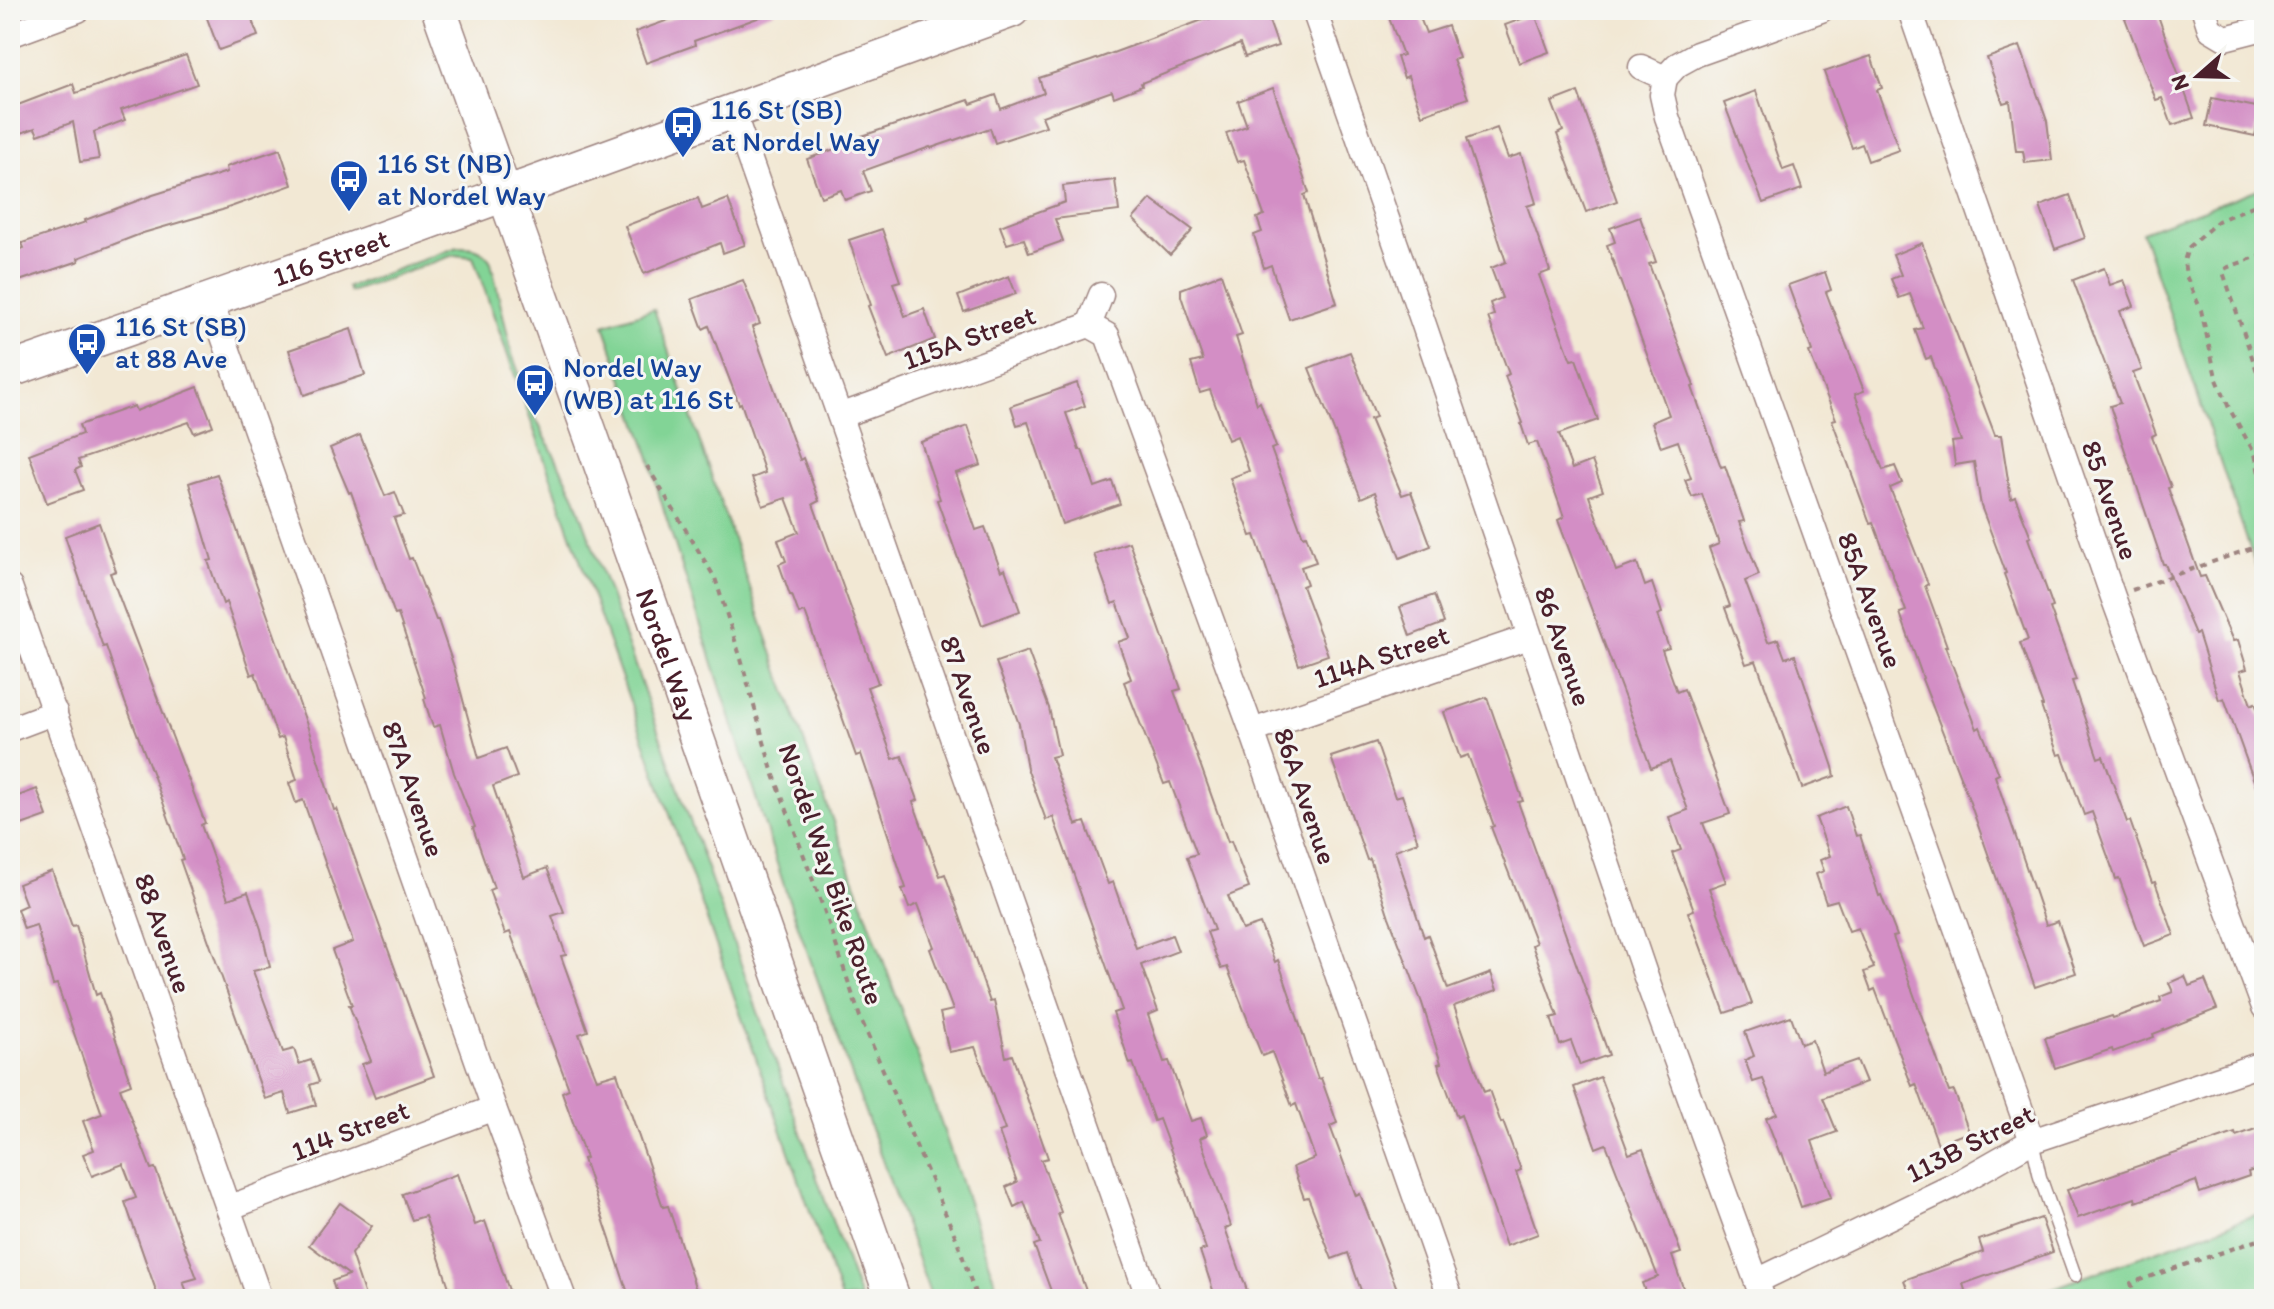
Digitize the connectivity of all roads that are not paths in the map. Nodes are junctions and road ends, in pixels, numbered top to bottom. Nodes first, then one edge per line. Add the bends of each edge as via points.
1 (78, 10) edge
2 (439, 10) edge
3 (1012, 10) edge
4 (1314, 10) edge
5 (1821, 10) edge
6 (1910, 10) edge
7 (2204, 10) edge
8 (2264, 28) edge
9 (10, 35) edge
10 (1641, 67) dead end
11 (1665, 78) junction
12 (733, 112) junction
13 (505, 194) junction
14 (1101, 295) dead end
15 (210, 299) junction
16 (1089, 325) junction
17 (10, 370) edge
18 (840, 416) junction
19 (10, 587) edge
20 (1529, 637) junction
21 (55, 712) junction
22 (10, 729) edge
23 (1252, 731) junction
24 (2264, 1007) edge
25 (2264, 1063) edge
26 (494, 1108) junction
27 (2032, 1141) junction
28 (228, 1208) junction
29 (2075, 1276) dead end
30 (1760, 1290) edge
31 (260, 1299) edge
32 (564, 1299) edge
33 (893, 1299) edge
34 (1149, 1299) edge
35 (1451, 1299) edge

1 - 9 street
2 - 13 main road, Nordel Way
3 - 12 main road, 116 Street
4 - 20 street, 86 Avenue
5 - 11 street via 1697,54
6 - 24 street, 85 Avenue via 2113,597
7 - 8 street via 2210,29 2225,38
10 - 11 street
11 - 27 street, 85A Avenue via 1667,117
12 - 13 main road, 116 Street
12 - 18 street, 87 Avenue
13 - 15 main road, 116 Street
13 - 33 main road, Nordel Way
14 - 16 street
15 - 17 main road, 116 Street
15 - 26 street, 87A Avenue
16 - 18 street, 115A Street
16 - 23 street, 86A Avenue via 1107,335
18 - 34 street, 87 Avenue
19 - 21 street, 88 Avenue
20 - 23 street, 114A Street
20 - 30 street, 86 Avenue
21 - 22 street
21 - 28 street, 88 Avenue
23 - 35 street, 86A Avenue
25 - 27 street, 113B Street
26 - 28 street, 114 Street
26 - 32 street, 87A Avenue
27 - 29 lane
27 - 30 street, 113B Street
28 - 31 street, 88 Avenue

